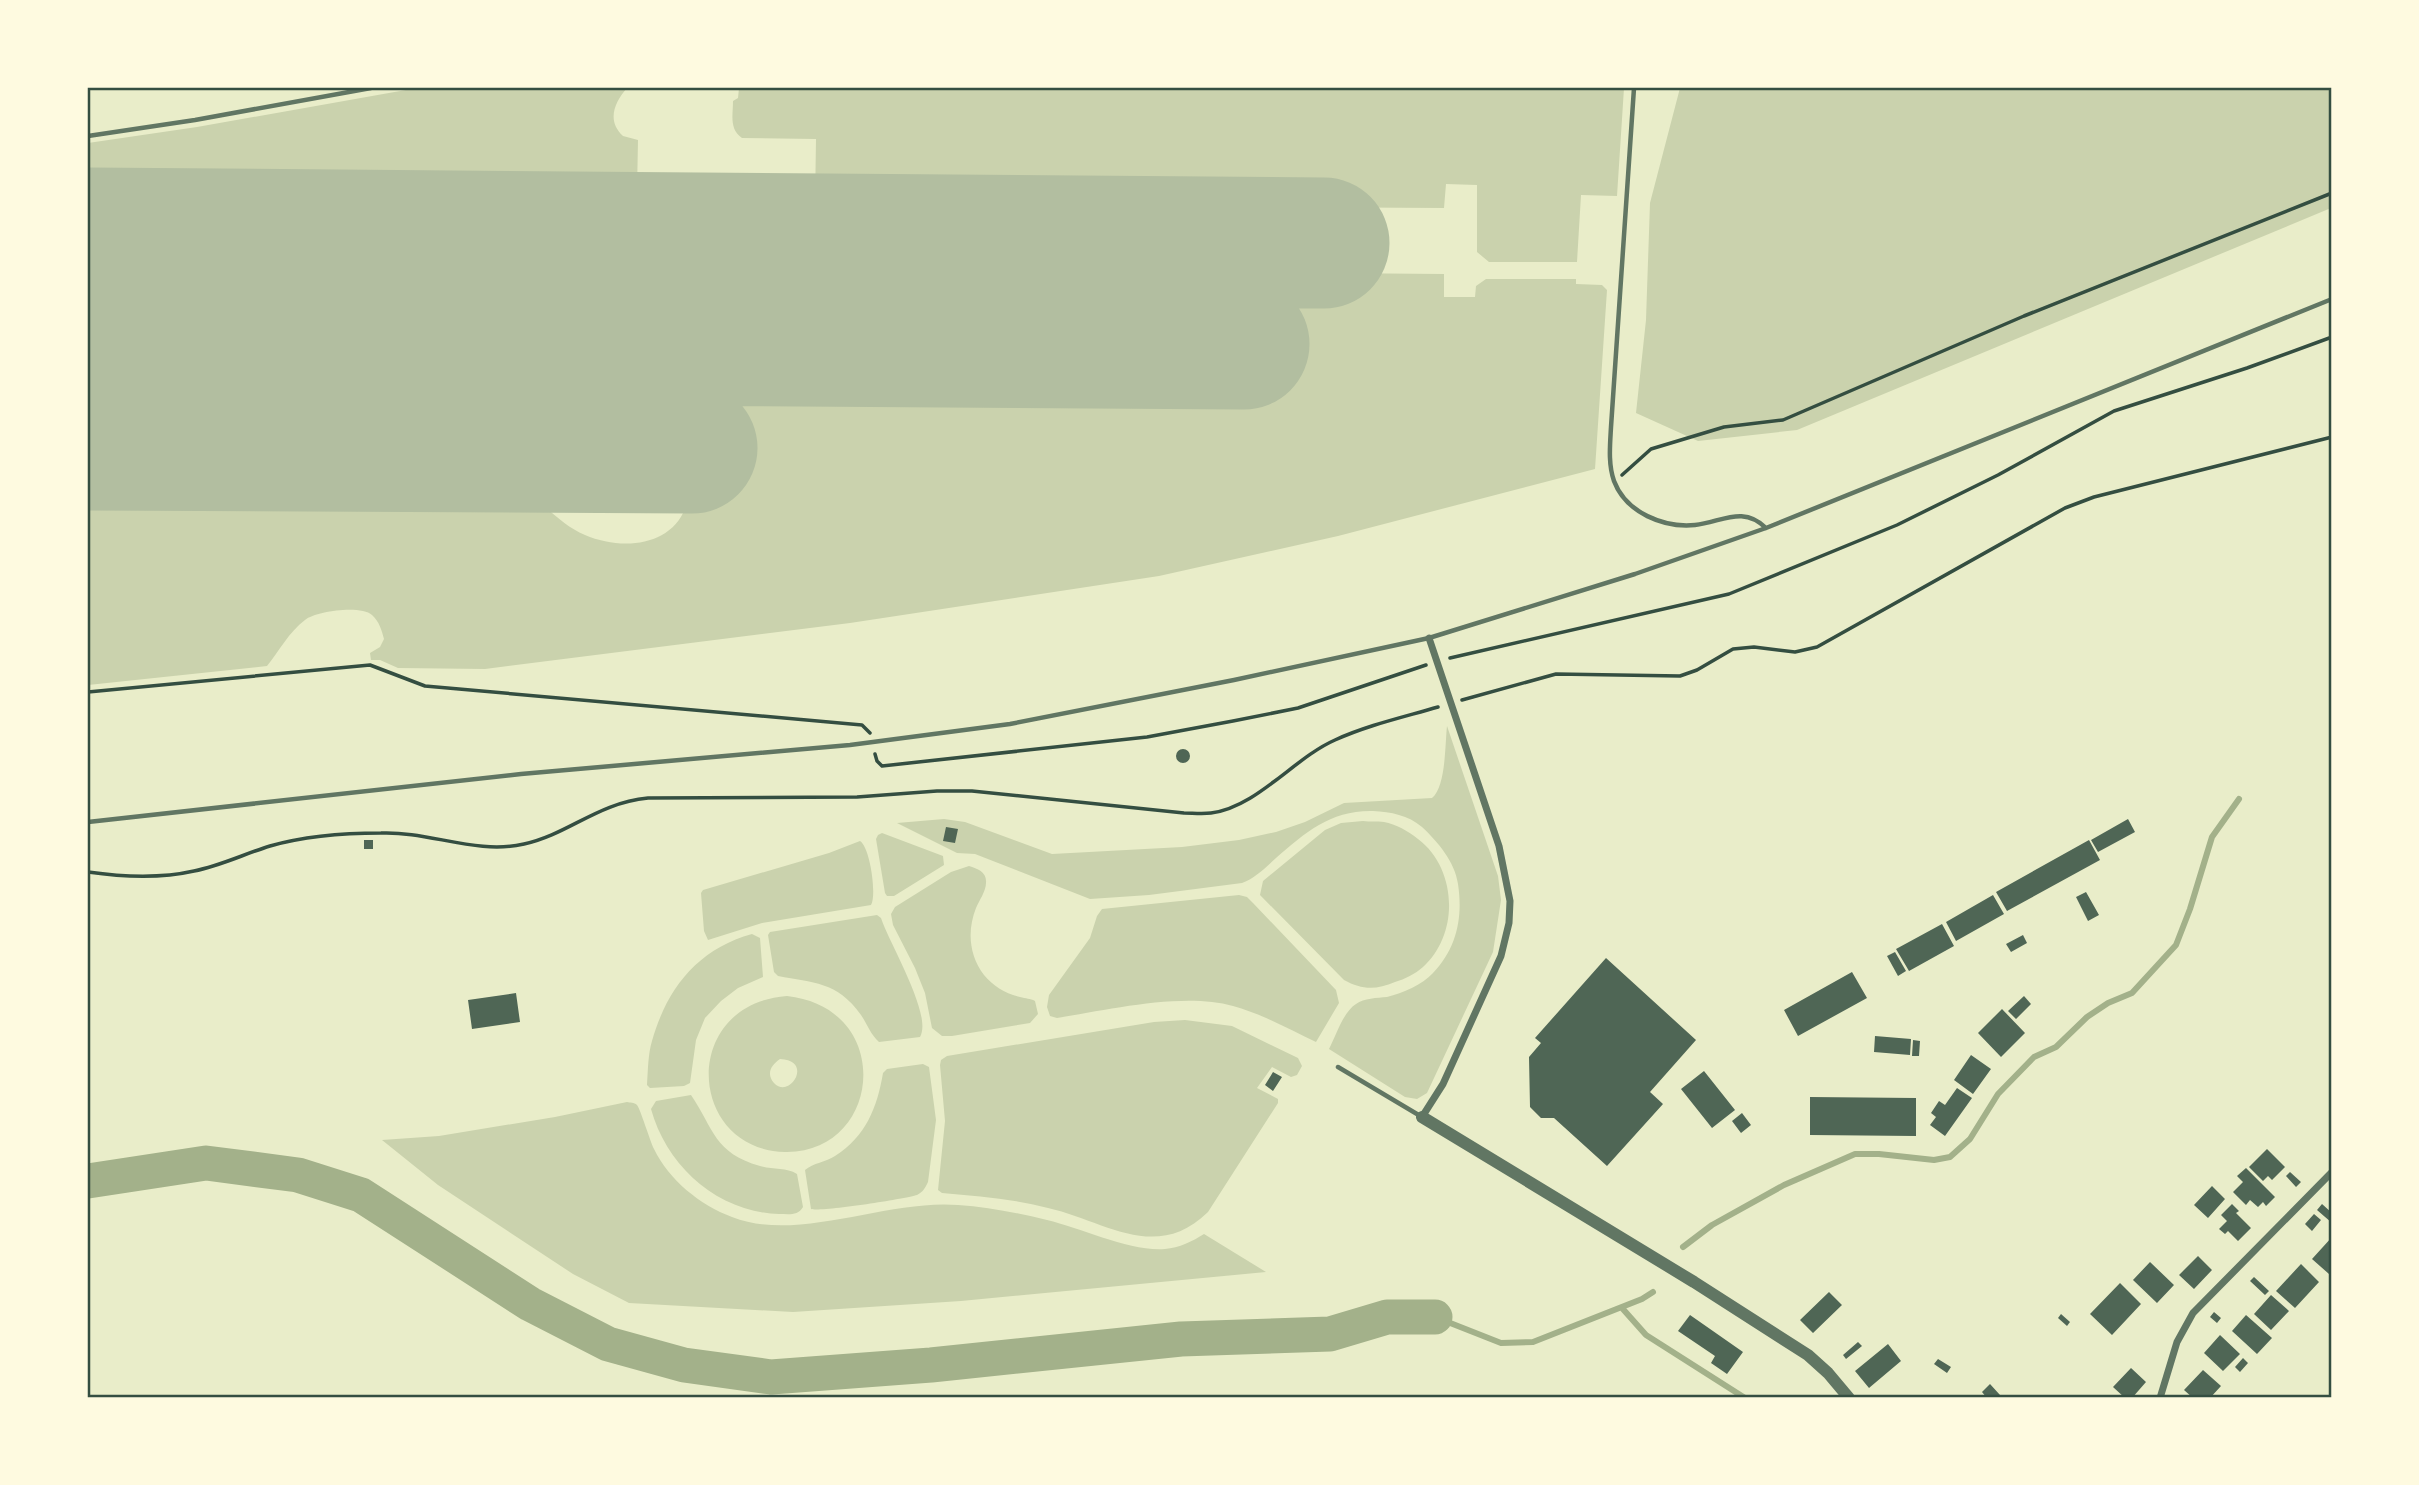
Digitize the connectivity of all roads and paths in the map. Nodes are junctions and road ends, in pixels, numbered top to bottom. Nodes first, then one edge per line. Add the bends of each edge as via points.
1 (372, 88) edge
2 (1634, 88) edge
3 (88, 136) edge
4 (2332, 194) edge
5 (2332, 299) edge
6 (2332, 437) edge
7 (1615, 483) junction
8 (1766, 528) junction
9 (1429, 638) junction
10 (88, 692) edge
11 (1450, 703) junction
12 (873, 741) junction
13 (88, 822) edge
14 (88, 872) edge
15 (1338, 1067) dead end
16 (1422, 1117) junction
17 (2332, 1172) edge
18 (1849, 1398) edge
19 (2160, 1398) edge

1 - 3 lane
2 - 7 lane via 1611,427 1610,463
4 - 7 path via 2024,316 1783,420 1724,428 1651,449
5 - 8 lane
6 - 11 path via 2066,508 1817,647 1795,652 1733,649 1680,676 1556,674
7 - 8 lane via 1630,505 1654,520 1678,526 1749,516
8 - 9 lane
9 - 11 street
9 - 12 lane via 1046,717
10 - 12 path via 370,665 425,686 862,725
11 - 14 path via 1332,741 1249,797 1210,813 972,791 857,797 648,798 608,806 547,836 509,847 370,833 271,846 193,872 147,877
11 - 16 street via 1499,846 1510,901 1501,956 1443,1084
12 - 13 lane
15 - 16 lane
16 - 18 street via 1808,1355
17 - 19 street via 2193,1312 2177,1342

